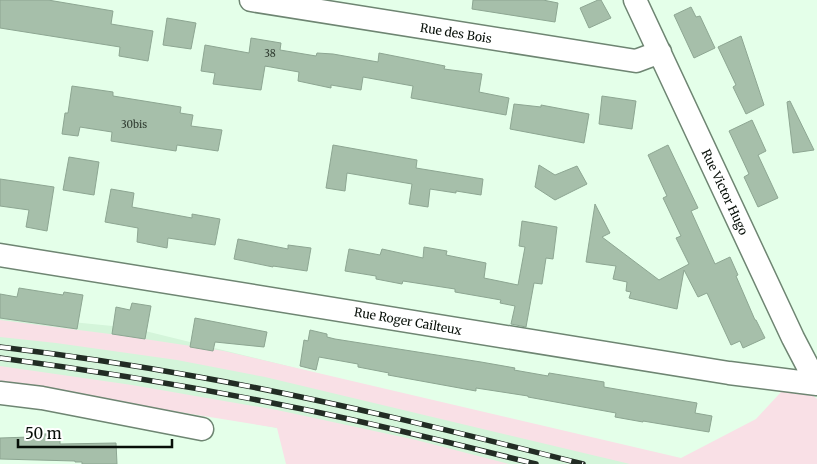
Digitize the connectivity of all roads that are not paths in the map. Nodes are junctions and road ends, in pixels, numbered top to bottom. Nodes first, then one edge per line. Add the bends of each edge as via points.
1 (258, 0) edge
2 (635, 0) edge
3 (660, 52) junction
4 (0, 255) edge
5 (817, 383) edge
6 (0, 393) edge
7 (202, 429) dead end

1 - 3 street, Rue des Bois via 636,61
2 - 3 street, Rue Victor Hugo
3 - 5 street, Rue Victor Hugo
4 - 5 street, Rue Roger Cailteux via 729,373
6 - 7 street

